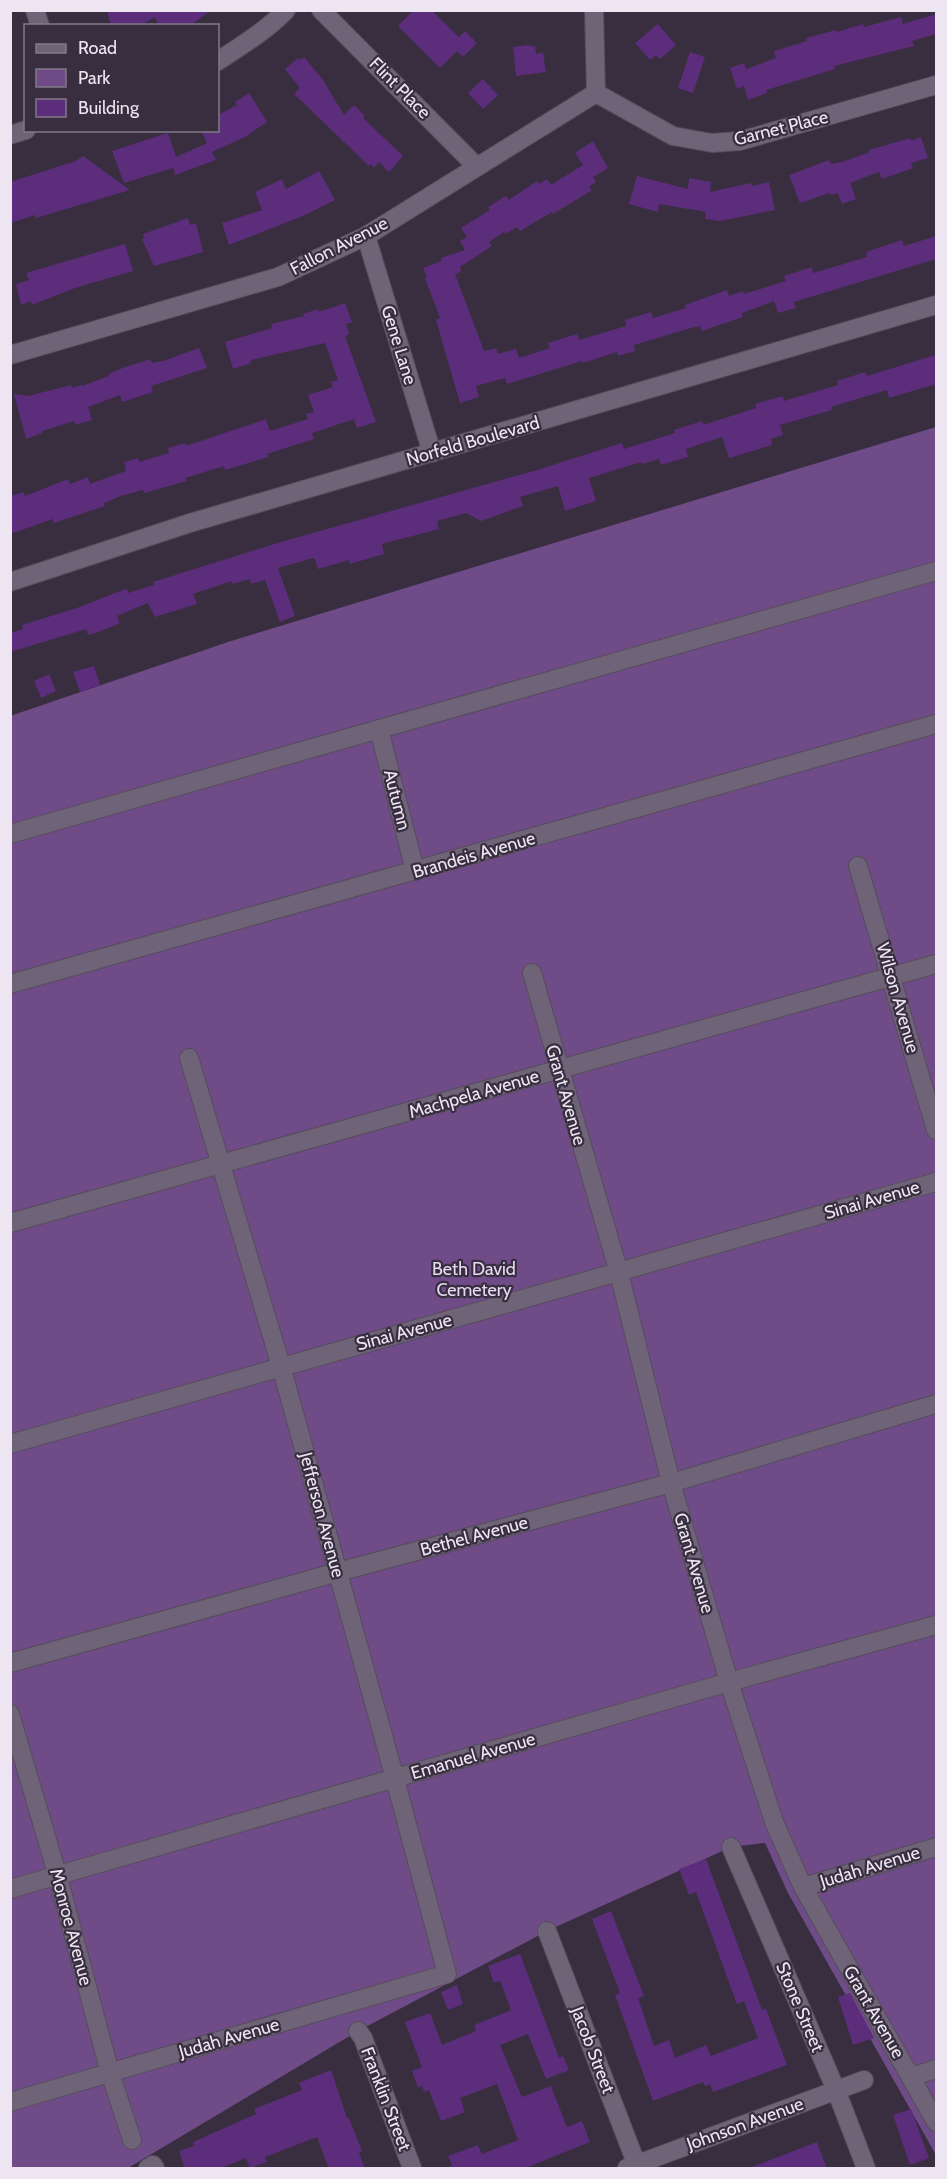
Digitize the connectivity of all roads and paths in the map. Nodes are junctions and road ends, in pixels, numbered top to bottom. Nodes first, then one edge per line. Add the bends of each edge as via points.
1 (286, 10) edge
2 (321, 10) edge
3 (594, 10) edge
4 (219, 60) edge
5 (936, 85) edge
6 (596, 93) junction
7 (477, 167) junction
8 (366, 236) junction
9 (936, 305) edge
10 (10, 355) edge
11 (432, 453) junction
12 (936, 572) edge
13 (10, 582) edge
14 (936, 724) edge
15 (379, 729) junction
16 (10, 834) edge
17 (858, 866) dead end
18 (415, 871) junction
19 (936, 964) edge
20 (532, 974) dead end
21 (891, 976) junction
22 (10, 984) edge
23 (189, 1058) dead end
24 (559, 1070) junction
25 (936, 1130) edge
26 (220, 1165) junction
27 (936, 1182) edge
28 (10, 1223) edge
29 (619, 1273) junction
30 (281, 1366) junction
31 (936, 1404) edge
32 (10, 1444) edge
33 (671, 1483) junction
34 (338, 1572) junction
35 (936, 1625) edge
36 (10, 1663) edge
37 (729, 1682) junction
38 (10, 1714) edge
39 (395, 1779) junction
40 (731, 1847) dead end
41 (936, 1847) edge
42 (58, 1877) junction
43 (803, 1887) junction
44 (10, 1889) edge
45 (547, 1931) dead end
46 (447, 1974) joint
47 (358, 2031) dead end
48 (936, 2069) edge
49 (110, 2073) junction
50 (911, 2077) junction
51 (864, 2080) dead end
52 (836, 2090) junction
53 (10, 2102) edge
54 (936, 2122) edge
55 (132, 2140) dead end
56 (634, 2167) edge
57 (148, 2169) edge
58 (154, 2169) edge
59 (412, 2169) edge
60 (866, 2169) edge

1 - 4 street
2 - 7 street, Flint Place
3 - 6 street
5 - 6 street, Garnet Place via 740,141 712,143 673,136
6 - 7 street, Fallon Avenue
7 - 8 street, Fallon Avenue
8 - 10 street, Fallon Avenue via 278,277
8 - 11 street, Gene Lane
9 - 11 street, Norfeld Boulevard
11 - 13 street, Norfeld Boulevard
12 - 15 street
14 - 18 street, Brandeis Avenue
15 - 16 street
15 - 18 street, Autumn
17 - 21 street, Wilson Avenue
18 - 22 street, Brandeis Avenue
19 - 21 street, Machpela Avenue
20 - 24 street, Grant Avenue
21 - 24 street, Machpela Avenue
21 - 25 street, Wilson Avenue
23 - 26 street, Jefferson Avenue
24 - 26 street, Machpela Avenue
24 - 29 street, Grant Avenue
26 - 28 street, Machpela Avenue
26 - 30 street, Jefferson Avenue
27 - 29 street, Sinai Avenue
29 - 30 street, Sinai Avenue
29 - 33 street, Grant Avenue
30 - 32 street, Sinai Avenue
30 - 34 street, Jefferson Avenue
31 - 33 street, Bethel Avenue
33 - 34 street, Bethel Avenue
33 - 37 street, Grant Avenue
34 - 36 street, Bethel Avenue
34 - 39 street, Jefferson Avenue
35 - 37 street, Emanuel Avenue
37 - 39 street, Emanuel Avenue
37 - 43 street, Grant Avenue via 774,1822
38 - 42 street, Monroe Avenue
39 - 42 street, Emanuel Avenue
39 - 46 street, Jefferson Avenue
40 - 52 street, Stone Street
41 - 43 street, Judah Avenue
42 - 44 street, Emanuel Avenue
42 - 49 street, Monroe Avenue
43 - 50 street, Grant Avenue
45 - 56 street, Jacob Street
46 - 49 street, Judah Avenue
47 - 59 street, Franklin Street
48 - 50 street
49 - 53 street, Judah Avenue
49 - 55 street, Monroe Avenue
50 - 54 street, Grant Avenue
51 - 52 street, Johnson Avenue
52 - 56 street, Johnson Avenue
52 - 60 street, Stone Street
57 - 58 street via 153,2165

